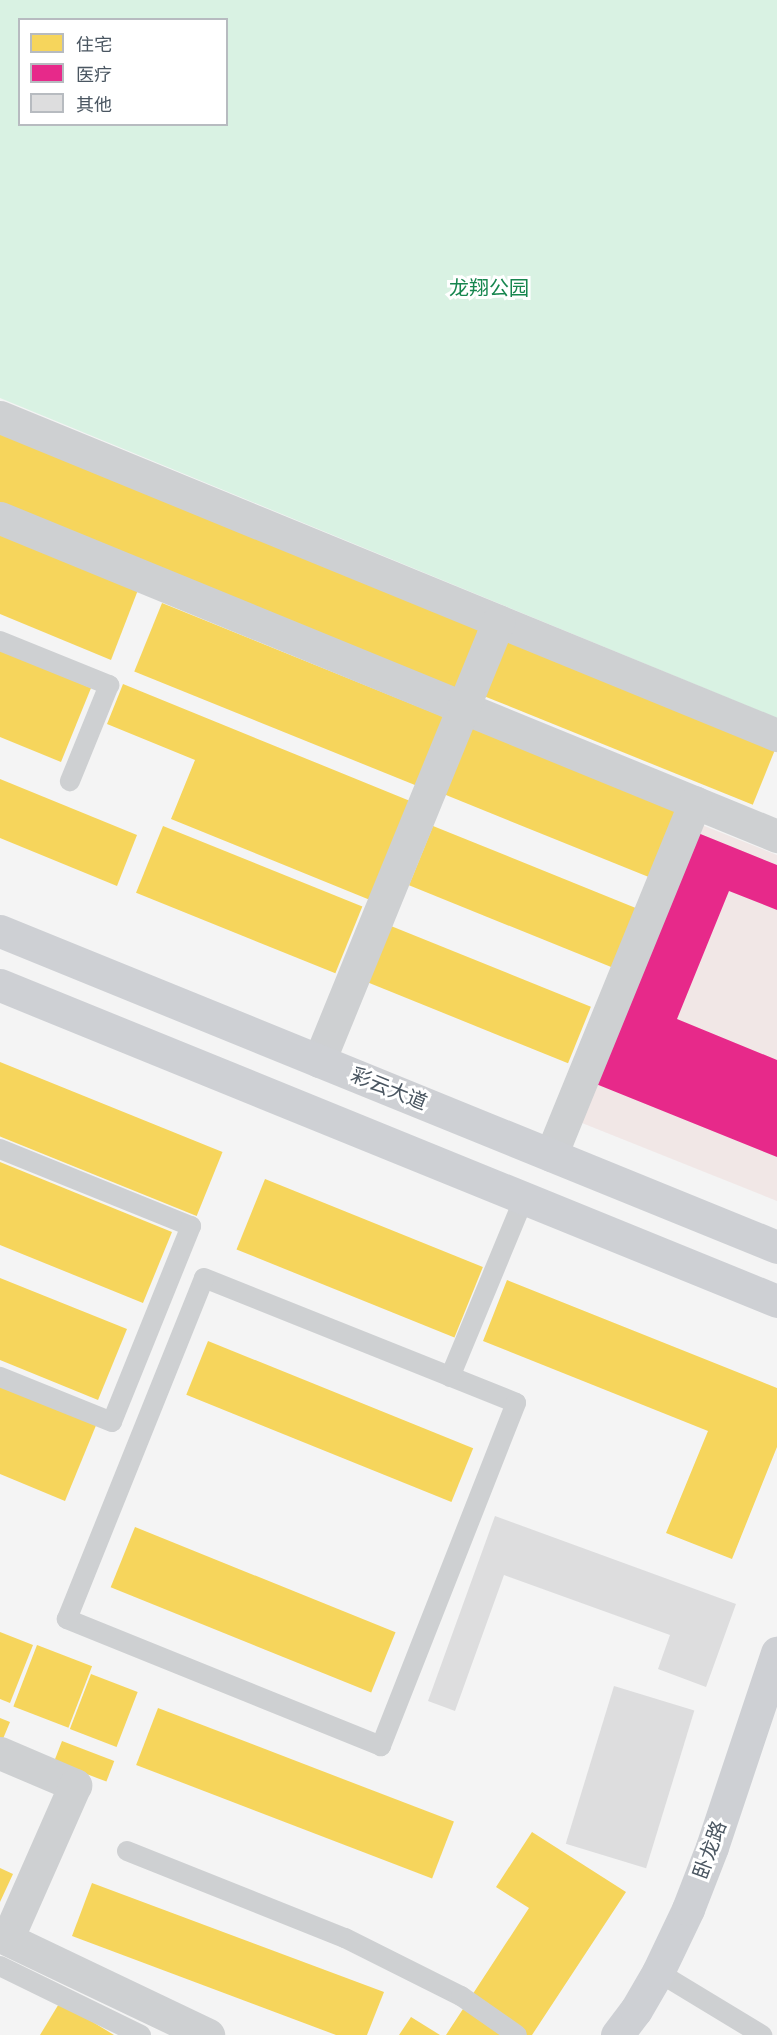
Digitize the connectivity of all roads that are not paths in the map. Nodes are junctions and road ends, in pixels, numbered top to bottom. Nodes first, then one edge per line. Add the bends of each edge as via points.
1 (0, 417) edge
2 (0, 518) edge
3 (499, 621) junction
4 (0, 641) edge
5 (464, 707) junction
6 (777, 735) edge
7 (70, 781) dead end
8 (695, 802) junction
9 (777, 836) edge
10 (0, 931) edge
11 (0, 985) edge
12 (319, 1061) junction
13 (0, 1149) edge
14 (551, 1155) junction
15 (524, 1198) junction
16 (777, 1247) edge
17 (777, 1301) edge
18 (0, 1377) edge
19 (450, 1377) junction
20 (777, 1653) edge
21 (0, 1753) edge
22 (127, 1851) dead end
23 (0, 1966) edge
24 (658, 1972) junction
25 (141, 2035) edge
26 (208, 2035) edge
27 (518, 2035) edge
28 (617, 2035) edge
29 (762, 2035) edge

1 - 3 street
2 - 5 street
3 - 5 street
3 - 6 street
4 - 7 lane via 109,685
5 - 8 street
5 - 12 street
8 - 9 street
8 - 14 street
10 - 12 main road, 彩云大道
11 - 15 main road
12 - 14 main road, 彩云大道
13 - 18 lane via 191,1226 112,1422
14 - 16 main road, 彩云大道
15 - 17 main road
15 - 19 lane
19 - 19 lane via 204,1278 67,1619 381,1746 516,1403
20 - 24 main road, 卧龙路 via 712,1847
21 - 26 street via 75,1785 7,1939
22 - 27 lane via 345,1938 461,1996
23 - 25 lane
24 - 28 main road, 卧龙路
24 - 29 lane

